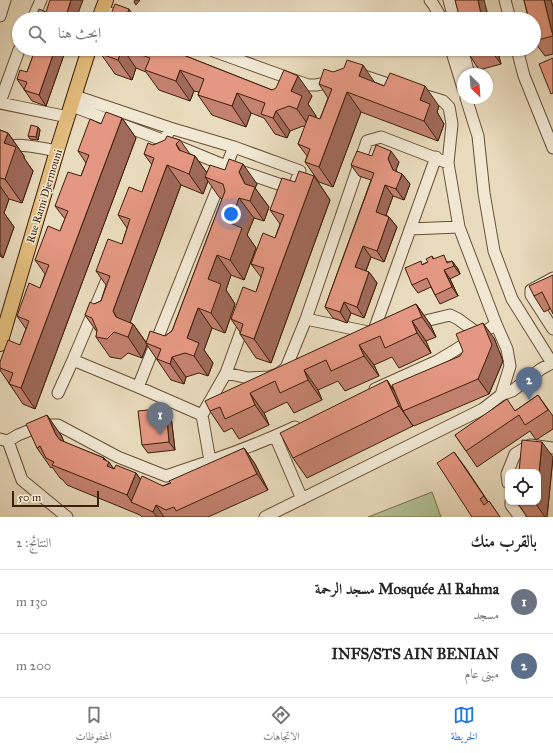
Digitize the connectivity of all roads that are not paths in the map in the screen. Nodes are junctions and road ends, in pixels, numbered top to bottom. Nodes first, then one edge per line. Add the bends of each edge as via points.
1 (5, 0) edge
2 (41, 0) edge
3 (430, 0) edge
4 (449, 0) edge
5 (505, 0) edge
6 (36, 12) edge
7 (438, 12) edge
8 (452, 12) edge
9 (508, 12) edge
10 (0, 16) edge
11 (17, 56) edge
12 (87, 56) edge
13 (227, 56) edge
14 (453, 56) edge
15 (464, 56) edge
16 (519, 56) edge
17 (467, 68) edge
18 (457, 69) edge
19 (0, 103) edge
20 (469, 104) edge
21 (72, 106) junction
22 (170, 128) junction
23 (165, 141) junction
24 (552, 141) edge
25 (234, 147) junction
26 (0, 149) edge
27 (57, 151) junction
28 (436, 157) junction
29 (156, 163) edge
30 (448, 163) junction
31 (226, 166) junction
32 (459, 227) junction
33 (410, 229) junction
34 (116, 258) edge
35 (553, 278) edge
36 (248, 314) edge
37 (306, 320) junction
38 (496, 324) junction
39 (404, 326) edge
40 (553, 329) edge
41 (388, 330) edge
42 (373, 333) junction
43 (480, 335) junction
44 (0, 344) edge
45 (73, 360) junction
46 (552, 364) edge
47 (226, 373) junction
48 (138, 386) junction
49 (58, 393) dead end
50 (367, 394) edge
51 (501, 395) junction
52 (202, 415) junction
53 (303, 423) edge
54 (275, 436) junction
55 (4, 440) edge
56 (553, 448) edge
57 (210, 461) junction
58 (509, 469) edge
59 (302, 499) junction
60 (511, 505) edge
61 (67, 517) edge
62 (265, 517) edge
63 (520, 517) edge

1 - 10 street
2 - 6 street
3 - 7 street
4 - 8 street
5 - 9 street
11 - 19 street
12 - 21 main road, Rue Rami Djermouni
13 - 30 street via 308,85 364,76 443,101 449,107 452,124
14 - 18 street
15 - 17 street
16 - 24 street via 524,76
19 - 21 street
20 - 46 street via 478,136 494,251 512,299
21 - 22 street
21 - 23 street
21 - 27 main road, Rue Rami Djermouni
22 - 23 street
22 - 25 street
23 - 29 street
23 - 31 street
25 - 31 street
25 - 31 street via 300,171 292,193
26 - 27 street via 22,145
27 - 44 main road, Rue Rami Djermouni
28 - 30 street
28 - 33 street
28 - 37 street via 381,137 367,140
30 - 32 street
31 - 48 street
32 - 33 street
32 - 38 street
33 - 42 street
34 - 45 street
35 - 40 street via 531,290 531,295
36 - 47 street
37 - 42 street
37 - 47 street via 286,368 278,374 248,378
38 - 43 street
38 - 51 street via 507,349 510,366
39 - 43 street via 450,315
41 - 42 street
43 - 50 street via 437,361
45 - 48 street
45 - 49 street
46 - 51 street via 512,391
47 - 52 street
48 - 52 street
51 - 59 street via 484,409
52 - 57 street
53 - 54 street
54 - 57 street
54 - 59 street
55 - 57 street via 43,425 58,425 118,457 166,476
55 - 61 street via 22,480
56 - 58 street via 530,445 515,454
59 - 62 street
60 - 63 street

